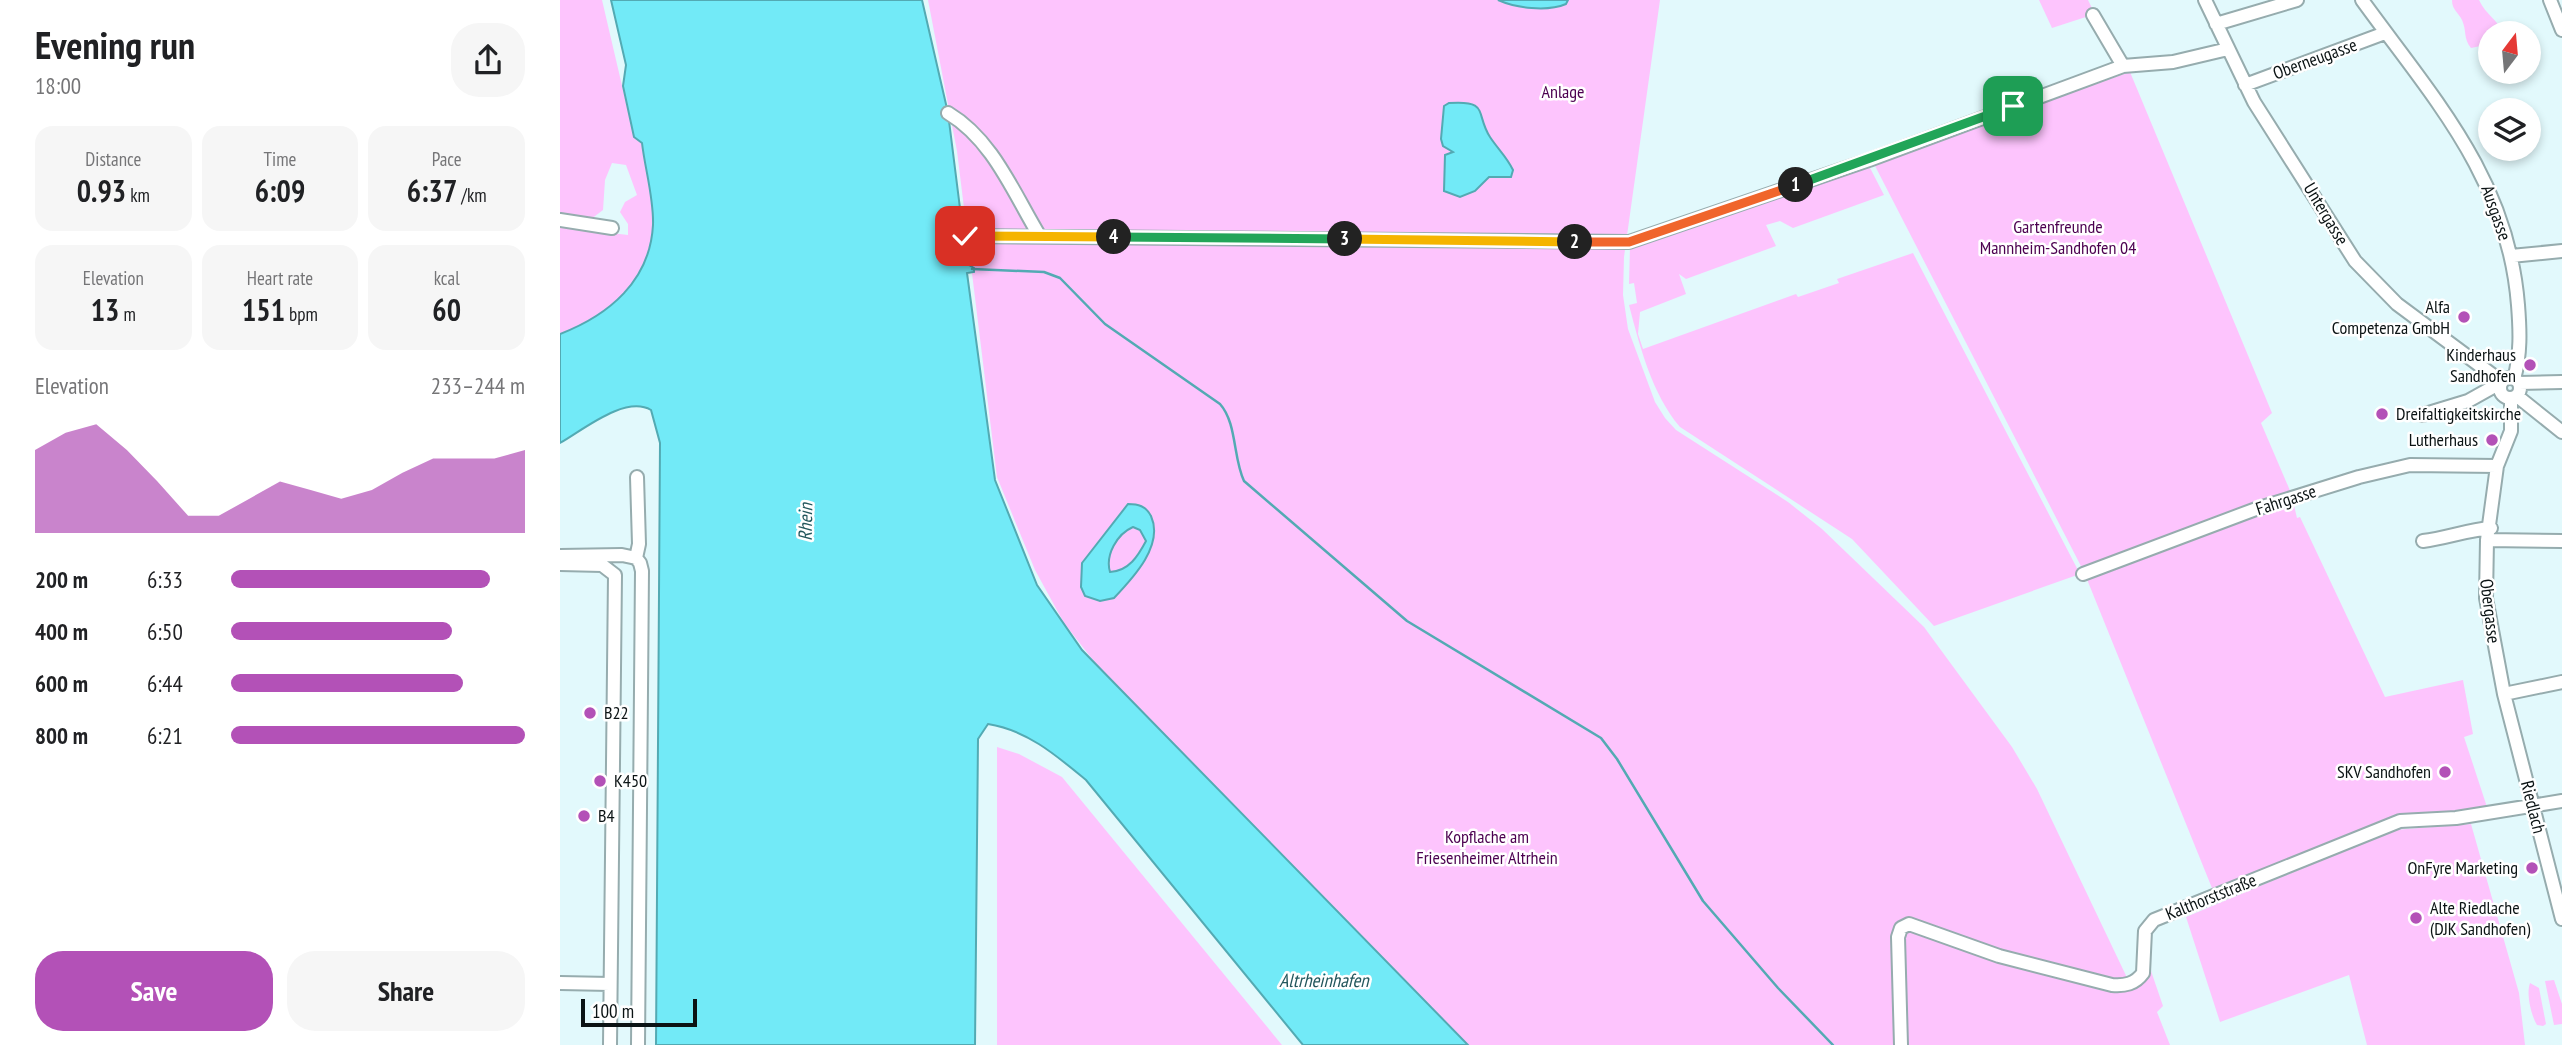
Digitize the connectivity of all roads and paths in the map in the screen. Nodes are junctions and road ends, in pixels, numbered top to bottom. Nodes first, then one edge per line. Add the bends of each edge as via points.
1 (2205, 0) edge
2 (2297, 0) edge
3 (2362, 0) edge
4 (2550, 0) edge
5 (2093, 15) dead end
6 (2216, 24) junction
7 (2562, 30) edge
8 (2385, 33) junction
9 (2228, 49) junction
10 (2123, 66) junction
11 (2245, 85) junction
12 (948, 113) dead end
13 (560, 220) edge
14 (612, 228) dead end
15 (1039, 235) junction
16 (965, 236) dead end
17 (2562, 251) edge
18 (2511, 257) junction
19 (2562, 382) edge
20 (2513, 388) junction
21 (2422, 415) dead end
22 (2562, 432) edge
23 (2497, 466) junction
24 (637, 477) dead end
25 (2489, 534) junction
26 (2423, 541) dead end
27 (2562, 541) edge
28 (560, 555) edge
29 (636, 558) junction
30 (560, 564) edge
31 (2083, 574) dead end
32 (2562, 682) edge
33 (2504, 694) junction
34 (2562, 801) edge
35 (2533, 806) junction
36 (2562, 919) edge
37 (560, 983) edge
38 (610, 984) junction
39 (610, 1045) edge
40 (638, 1045) edge
41 (1900, 1045) edge

1 - 6 street, Untergasse
2 - 6 street
3 - 8 street, Ausgasse
4 - 7 street
5 - 10 street
6 - 9 street, Untergasse
8 - 11 street, Oberneugasse
8 - 18 street, Ausgasse via 2450,118 2479,166
9 - 10 street via 2173,62
9 - 11 street, Untergasse
10 - 15 street via 1870,160 1629,242
11 - 20 street, Untergasse via 2355,261 2397,304
12 - 15 street via 970,128 987,148
13 - 14 street
15 - 16 street
17 - 18 street
18 - 20 street, Ausgasse via 2520,340
19 - 20 street
20 - 21 street
20 - 22 street, Untergasse
20 - 23 street, Obergasse via 2511,431
23 - 25 street, Obergasse
23 - 31 street, Fahrgasse via 2410,465 2359,477 2256,509
24 - 29 street
25 - 26 street via 2466,530 2453,538
25 - 27 street
25 - 33 street, Obergasse via 2486,597
28 - 29 street
29 - 40 street via 642,571
30 - 38 street via 602,565 615,575
32 - 33 street
33 - 35 street, Riedlach
34 - 35 street, Kalthorststraße
35 - 36 street, Riedlach
35 - 41 street, Kalthorststraße via 2400,821 2154,920 2145,931 2143,973 2123,986 1999,956 1909,924 1901,928 1898,937
37 - 38 street
38 - 39 street

